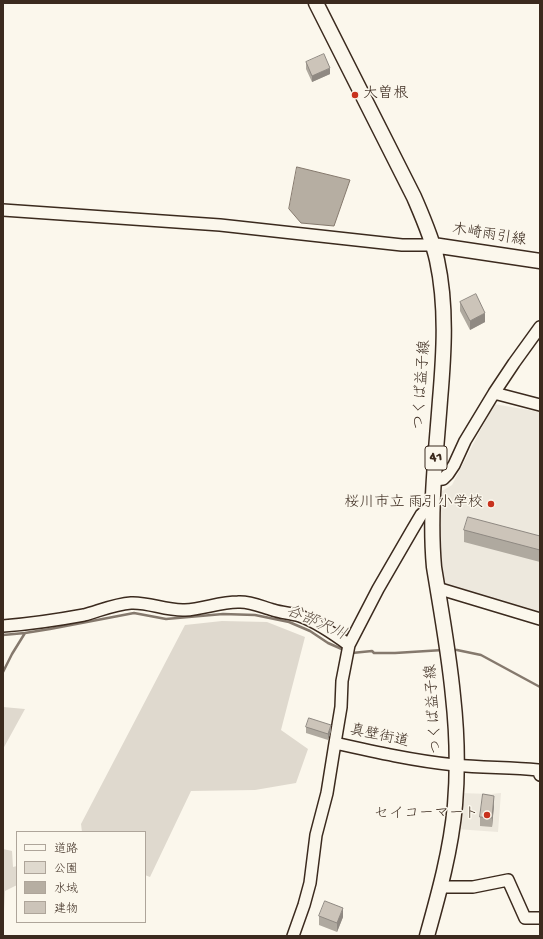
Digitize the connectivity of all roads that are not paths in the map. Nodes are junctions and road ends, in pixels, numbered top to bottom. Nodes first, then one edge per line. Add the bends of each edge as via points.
1 (316, 3) edge
2 (3, 210) edge
3 (433, 245) junction
4 (540, 261) edge
5 (540, 327) edge
6 (494, 393) junction
7 (540, 404) edge
8 (434, 480) junction
9 (433, 504) junction
10 (437, 588) junction
11 (540, 619) edge
12 (3, 626) edge
13 (348, 649) junction
14 (335, 744) junction
15 (456, 765) junction
16 (540, 775) edge
17 (441, 886) junction
18 (540, 918) edge
19 (293, 936) edge
20 (427, 936) edge

1 - 3 main road, つくば益子線 / 41 via 414,197
2 - 3 street via 220,225 402,245
3 - 4 main road, 木崎雨引線
3 - 8 main road, つくば益子線 / 41 via 440,279 444,324
5 - 6 street
6 - 7 street
6 - 8 street via 448,474 443,479
8 - 9 main road, つくば益子線 / 41
9 - 10 main road, つくば益子線 / 41 via 433,547
9 - 13 street, 真壁街道 via 421,515 411,532 378,589
10 - 11 street
10 - 15 main road, つくば益子線 / 41 via 453,696
12 - 13 street via 58,619 131,603 190,610 246,602 307,618
13 - 14 street, 真壁街道
14 - 15 street, 真壁街道 via 420,761
14 - 19 street via 316,835 310,883
15 - 16 street, 真壁街道 via 538,770
15 - 17 main road, つくば益子線 / 41 via 452,833
17 - 18 street via 473,886 508,880 525,918
17 - 20 main road, つくば益子線 / 41

